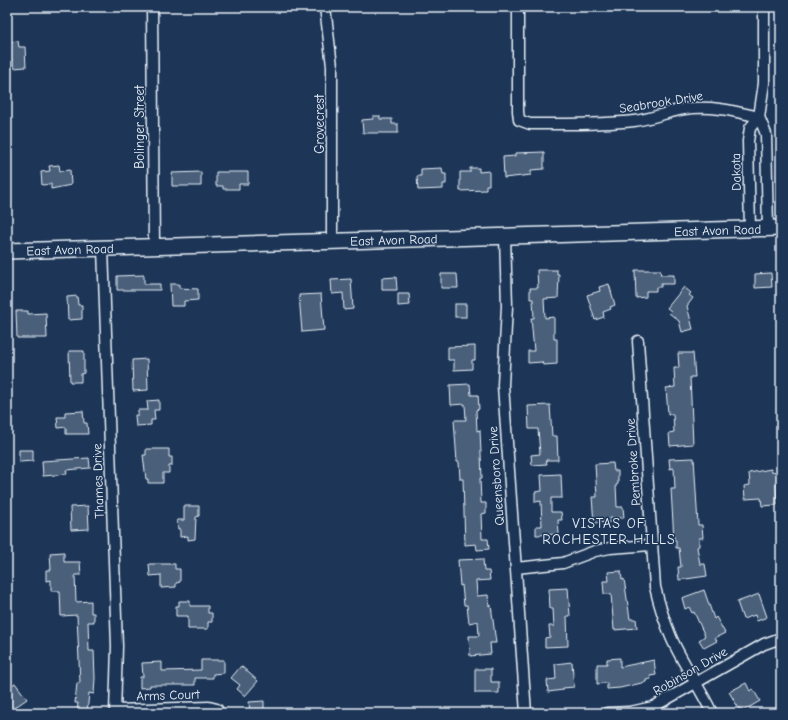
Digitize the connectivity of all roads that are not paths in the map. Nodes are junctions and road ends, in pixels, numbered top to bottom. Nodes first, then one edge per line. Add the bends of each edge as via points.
1 (152, 7) edge
2 (324, 7) edge
3 (518, 7) edge
4 (764, 7) edge
5 (759, 117) junction
6 (774, 228) edge
7 (750, 229) junction
8 (505, 236) junction
9 (332, 242) junction
10 (154, 247) junction
11 (103, 248) junction
12 (7, 251) edge
13 (638, 340) dead end
14 (651, 545) junction
15 (516, 568) junction
16 (781, 638) edge
17 (697, 682) junction
18 (115, 711) edge
19 (219, 713) edge
20 (526, 713) edge
21 (607, 713) edge
22 (712, 713) edge

1 - 10 street, Bolinger Street
2 - 9 street, Grovecrest via 332,66
3 - 5 street, Seabrook Drive via 519,120 530,124 618,123 703,107 721,108
4 - 5 street, Dakota via 764,83
5 - 6 street, Dakota via 766,134
5 - 7 street, Dakota via 750,128 748,141
6 - 7 main road, East Avon Road
7 - 8 main road, East Avon Road
8 - 9 main road, East Avon Road
8 - 15 street, Queensboro Drive via 507,306 503,385
9 - 10 main road, East Avon Road
10 - 11 main road, East Avon Road
11 - 12 main road, East Avon Road
11 - 18 street, Thames Drive via 117,646
13 - 14 street, Pembroke Drive
14 - 15 street via 610,548 584,554 563,563
14 - 17 street, Pembroke Drive via 660,608 671,638
15 - 20 street, Queensboro Drive
16 - 17 street, Robinson Drive via 764,644
17 - 21 street, Robinson Drive via 653,708
17 - 22 street, Pembroke Drive
18 - 19 street, Arms Court via 209,707 217,709

